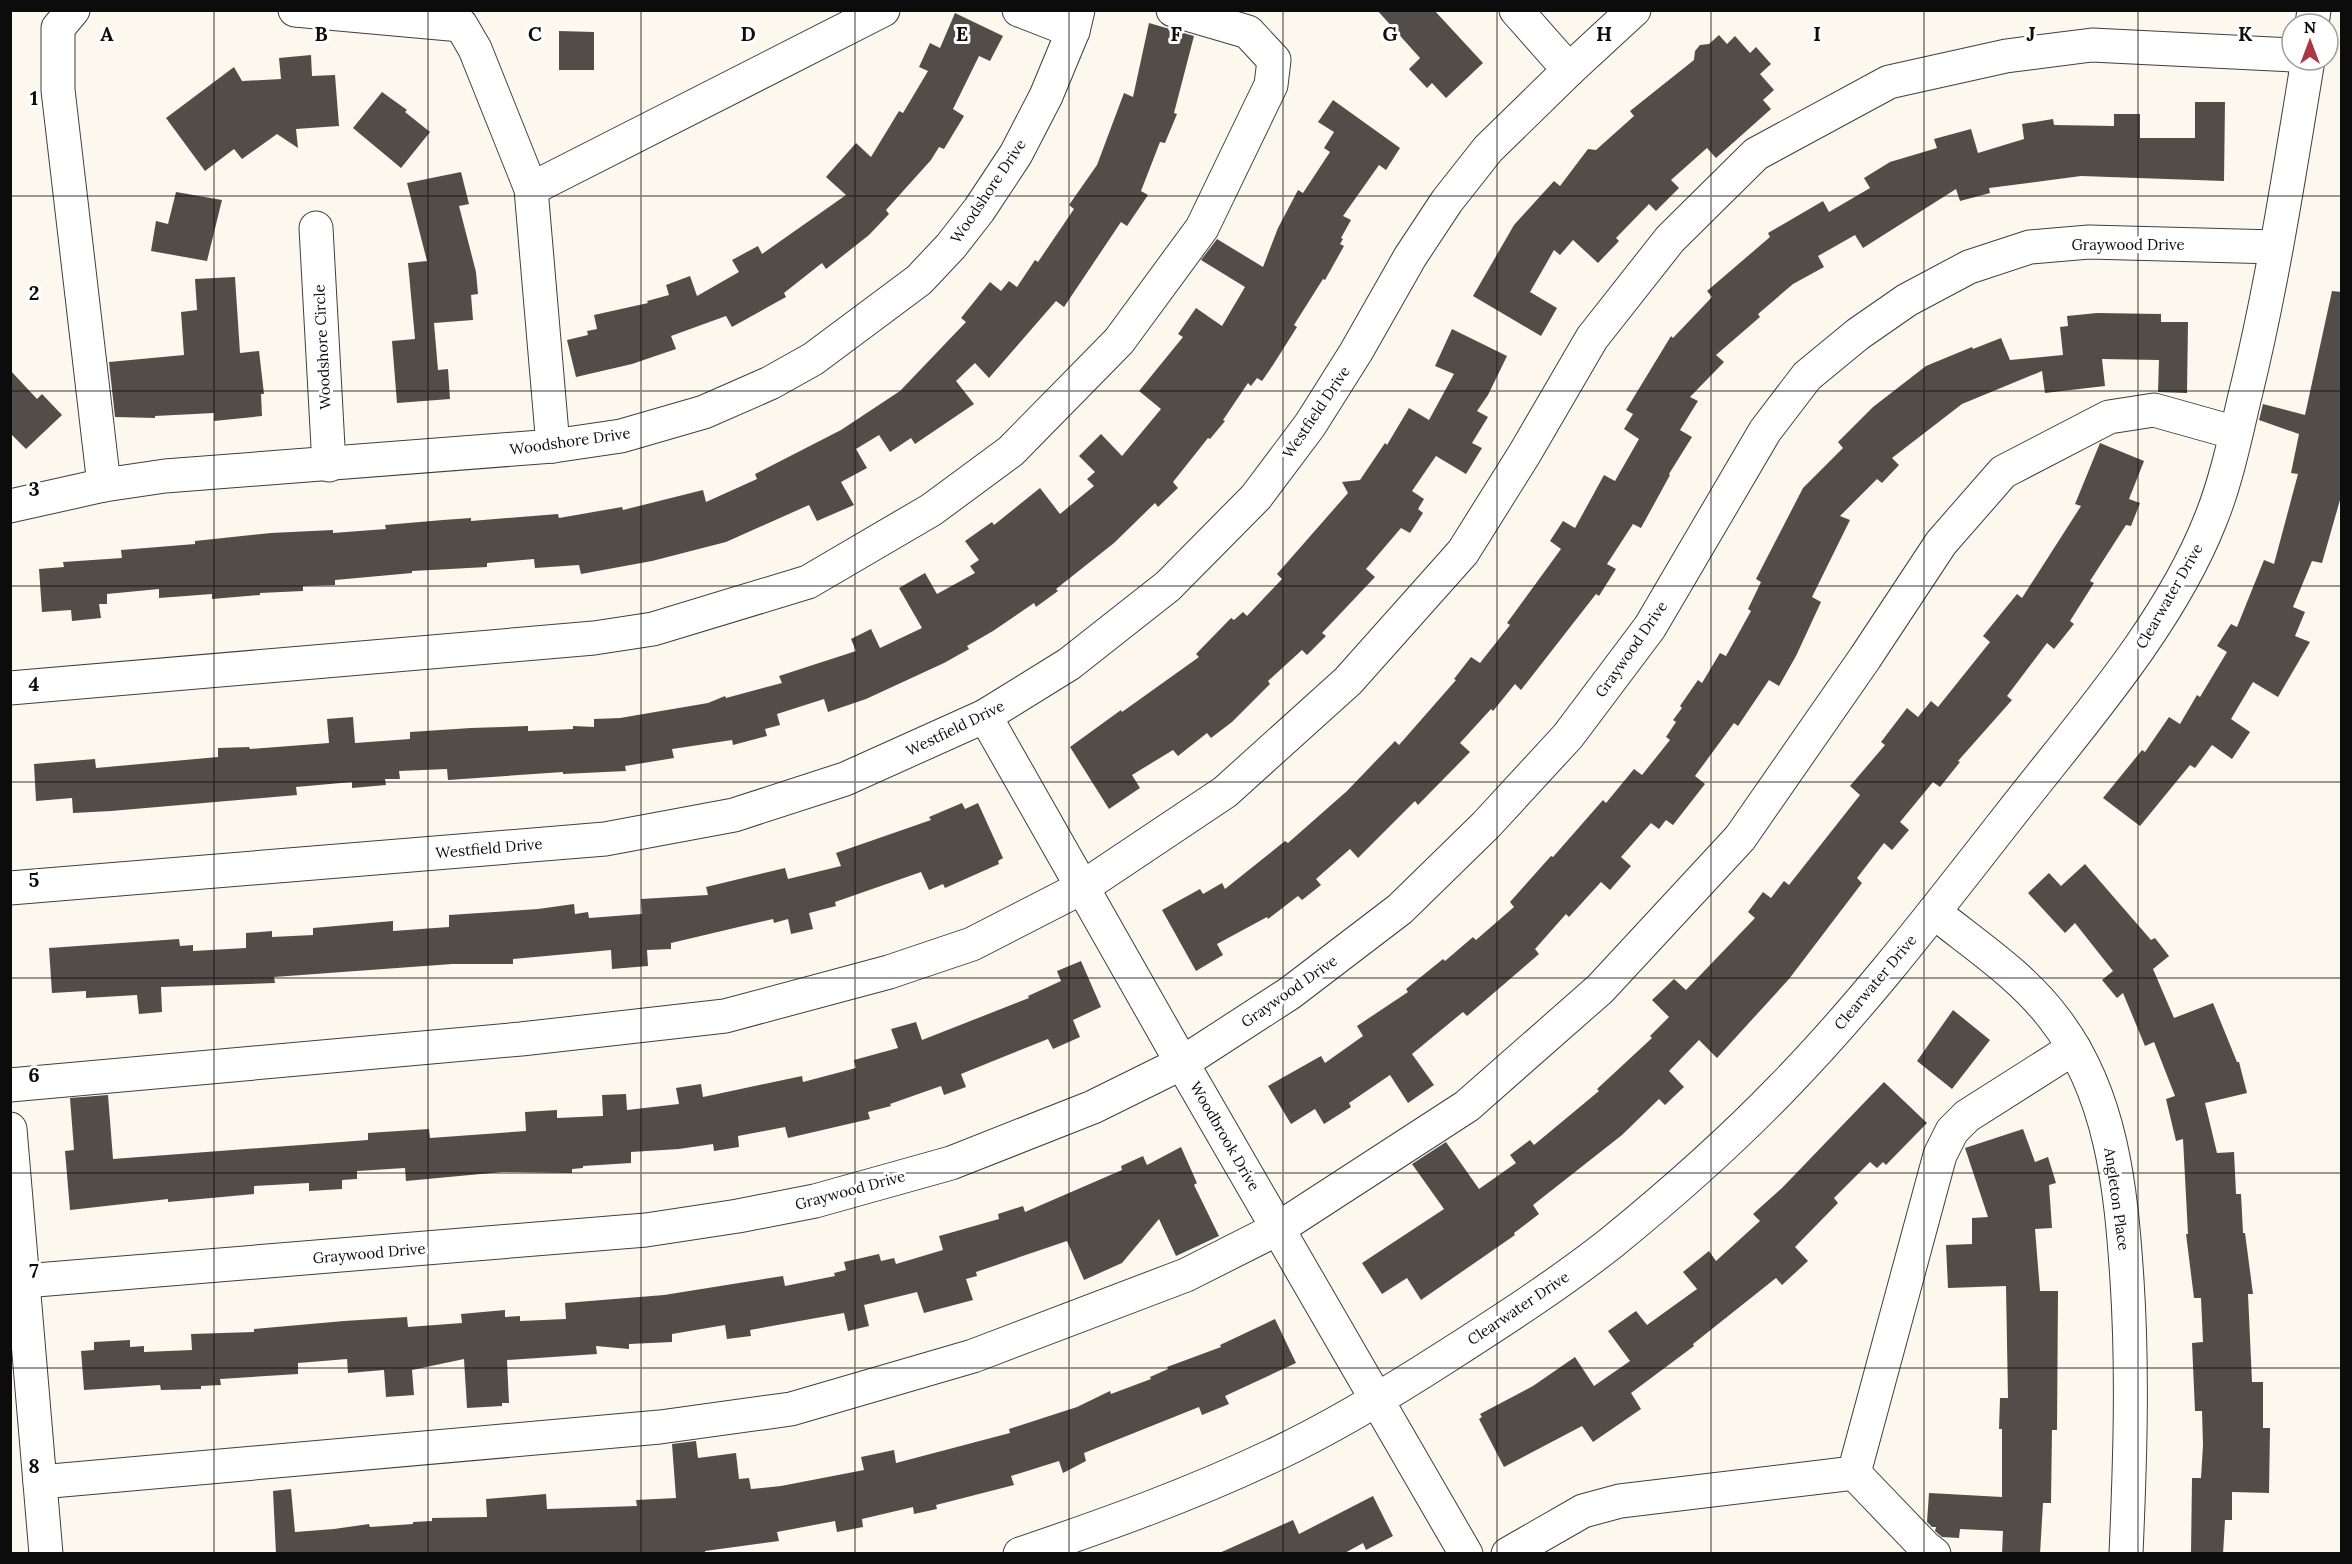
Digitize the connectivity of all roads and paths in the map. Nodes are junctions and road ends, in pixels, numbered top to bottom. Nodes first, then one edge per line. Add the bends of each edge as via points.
1 (73, 10) edge
2 (296, 10) edge
3 (883, 10) edge
4 (1019, 10) edge
5 (1173, 10) edge
6 (1516, 10) edge
7 (1634, 10) edge
8 (1076, 21) edge
9 (2280, 54) edge
10 (1569, 70) junction
11 (2306, 72) edge
12 (531, 189) junction
13 (316, 228) dead end
14 (2276, 247) junction
15 (2236, 433) junction
16 (553, 446) junction
17 (329, 465) junction
18 (104, 485) junction
19 (10, 506) edge
20 (10, 688) edge
21 (985, 716) junction
22 (1083, 887) junction
23 (10, 888) edge
24 (1934, 912) junction
25 (2074, 1048) junction
26 (1182, 1063) junction
27 (10, 1085) edge
28 (10, 1129) edge
29 (1279, 1228) junction
30 (24, 1281) junction
31 (1379, 1400) junction
32 (1854, 1473) junction
33 (40, 1482) junction
34 (46, 1554) edge
35 (1020, 1554) edge
36 (1467, 1554) edge
37 (1508, 1554) edge
38 (1934, 1554) edge
39 (2126, 1554) edge

1 - 18 street via 58,28 58,90
2 - 12 street via 461,25 475,50
3 - 12 street
4 - 8 street
5 - 20 street via 1248,32 1274,60 1271,86 1202,228 1119,341 1011,451 931,510 808,582 653,629 594,638
6 - 10 street
7 - 10 street, Westfield Drive
8 - 16 street, Woodshore Drive via 1046,96 1016,154 972,219 919,280 813,359 770,383 704,411 621,436
9 - 22 street via 2092,45 2006,56 1889,82 1756,154 1670,239 1592,338 1463,552 1348,681 1225,792
10 - 21 street, Westfield Drive via 1488,149 1447,201 1310,425 1256,497 1168,586 1070,664
11 - 14 street, Clearwater Drive
12 - 16 street
13 - 17 street, Woodshore Circle
14 - 15 street, Clearwater Drive
14 - 26 street, Graywood Drive via 2089,242 2030,247 1969,267 1907,300 1858,334 1807,376 1765,431 1650,627 1568,736 1494,817 1400,909 1290,993
15 - 24 street, Clearwater Drive via 2211,520 2179,584 2141,646
15 - 29 street via 2154,410 2109,417 2003,472 1941,543 1740,838 1600,989 1467,1106
16 - 17 street, Woodshore Drive
17 - 18 street, Woodshore Drive via 165,476
18 - 19 street, Woodshore Drive
21 - 22 street, Woodbrook Drive
21 - 23 street, Westfield Drive via 834,783 734,815 605,839
22 - 26 street, Woodbrook Drive
22 - 27 street via 972,944 890,972 725,1016 521,1039
24 - 25 street, Angleton Place via 2019,980 2054,1017
24 - 31 street, Clearwater Drive via 1839,1027 1696,1170 1610,1243 1531,1301
25 - 32 street via 1967,1116 1952,1131 1940,1155
25 - 39 street, Angleton Place via 2107,1129 2125,1247 2131,1424
26 - 29 street, Woodbrook Drive
26 - 30 street, Graywood Drive via 1093,1107 951,1163 815,1201 738,1216 646,1230
28 - 30 street
29 - 31 street, Woodbrook Drive
29 - 33 street via 1186,1275 973,1356 791,1409 660,1427
30 - 33 street
31 - 35 street, Clearwater Drive via 1276,1454 1190,1492
31 - 36 street, Woodbrook Drive
32 - 37 street via 1620,1501 1583,1511
32 - 38 street
33 - 34 street

